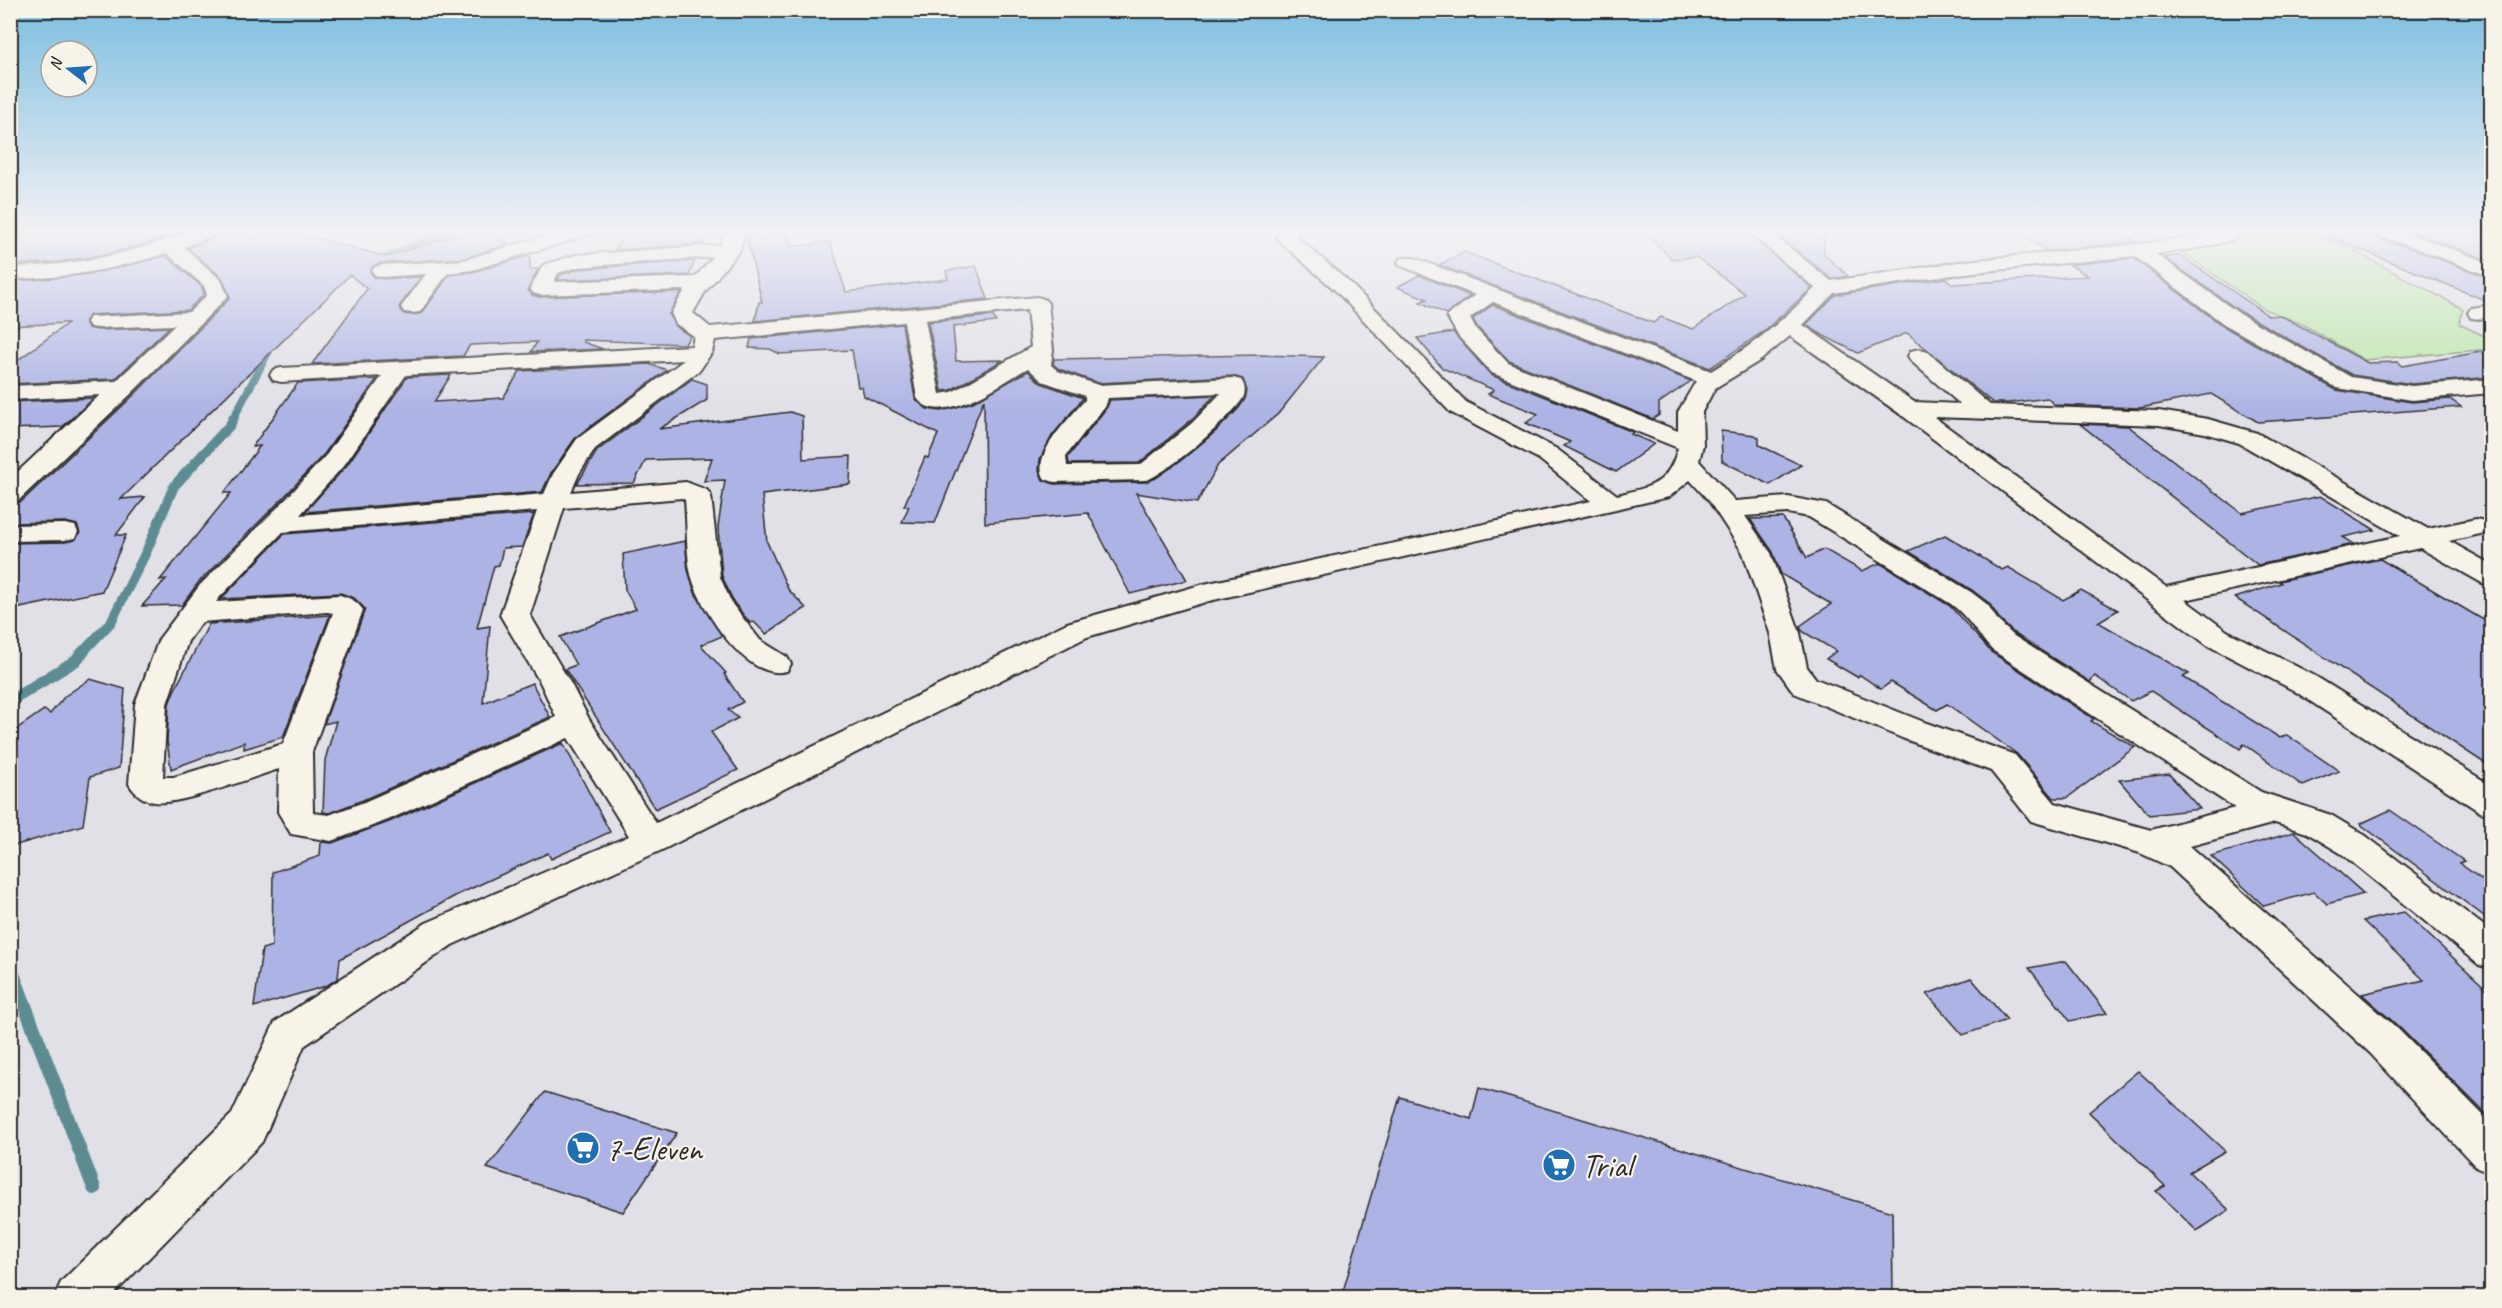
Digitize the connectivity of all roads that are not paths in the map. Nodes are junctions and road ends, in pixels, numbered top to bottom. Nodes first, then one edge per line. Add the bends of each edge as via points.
1 (216, 291) edge
2 (424, 291) edge
3 (696, 291) edge
4 (1347, 291) edge
5 (1483, 291) edge
6 (1824, 291) edge
7 (2194, 291) edge
8 (1491, 294) junction
9 (412, 307) dead end
10 (913, 314) junction
11 (196, 318) junction
12 (98, 322) dead end
13 (1790, 326) junction
14 (704, 343) junction
15 (1042, 350) junction
16 (1919, 356) dead end
17 (400, 367) junction
18 (281, 375) dead end
19 (1713, 380) junction
20 (125, 387) junction
21 (2482, 387) edge
22 (1096, 392) junction
23 (10, 393) edge
24 (2492, 404) edge
25 (1908, 409) junction
26 (1983, 411) junction
27 (1689, 454) junction
28 (10, 495) edge
29 (554, 501) junction
30 (1612, 504) junction
31 (1728, 509) junction
32 (275, 525) junction
33 (2476, 527) dead end
34 (65, 532) dead end
35 (10, 533) edge
36 (2422, 539) junction
37 (2492, 577) edge
38 (2160, 597) junction
39 (194, 613) junction
40 (777, 664) dead end
41 (574, 722) junction
42 (296, 752) junction
43 (2492, 803) edge
44 (2272, 810) junction
45 (650, 841) junction
46 (2151, 843) junction
47 (2492, 954) edge
48 (2492, 1154) edge
49 (77, 1298) edge

1 - 11 street via 218,296
2 - 9 street
3 - 14 street via 682,313
4 - 30 street via 1458,407 1548,454
5 - 8 street
6 - 13 street
7 - 21 street via 2232,319 2345,383 2412,393
8 - 19 street
8 - 27 street via 1458,316 1466,332 1500,368
10 - 14 street
10 - 15 street via 1037,303
10 - 15 street via 929,398 937,401 958,399
11 - 12 street
11 - 20 street
13 - 19 street
13 - 25 street
14 - 17 street
14 - 29 street via 692,365 586,444
15 - 22 street via 1039,367 1050,376
16 - 26 street
17 - 18 street
17 - 32 street via 336,459
19 - 27 street via 1706,384 1690,412
20 - 23 street
20 - 28 street
21 - 24 street
22 - 22 street via 1113,392 1233,385 1232,396 1201,428 1146,472 1054,474 1054,455 1098,401
25 - 26 street
25 - 38 street
26 - 36 street via 2159,418 2208,426 2248,438
27 - 30 street via 1683,473 1660,492
27 - 31 street
29 - 32 street
29 - 40 street via 694,492 698,496 706,577 719,606 749,646
29 - 41 street via 515,615
30 - 45 street via 1204,593 1077,630
31 - 44 street via 1788,505 1817,510 1961,598 1978,611 2003,643 2248,801
31 - 46 street via 1757,553 1785,633 1792,669 1806,686 2003,763 2043,812
32 - 39 street via 210,591
33 - 36 street
34 - 35 street
36 - 37 street
36 - 38 street
38 - 43 street via 2217,638 2304,683
39 - 42 street via 327,603 349,610
39 - 42 street via 174,639 151,704 146,784 155,790 174,789
41 - 42 street via 331,828 303,825 295,812
41 - 45 street
44 - 46 street
44 - 47 street via 2319,825 2354,845
45 - 49 street via 439,934 289,1034 247,1128
46 - 48 street via 2182,857 2384,1041

